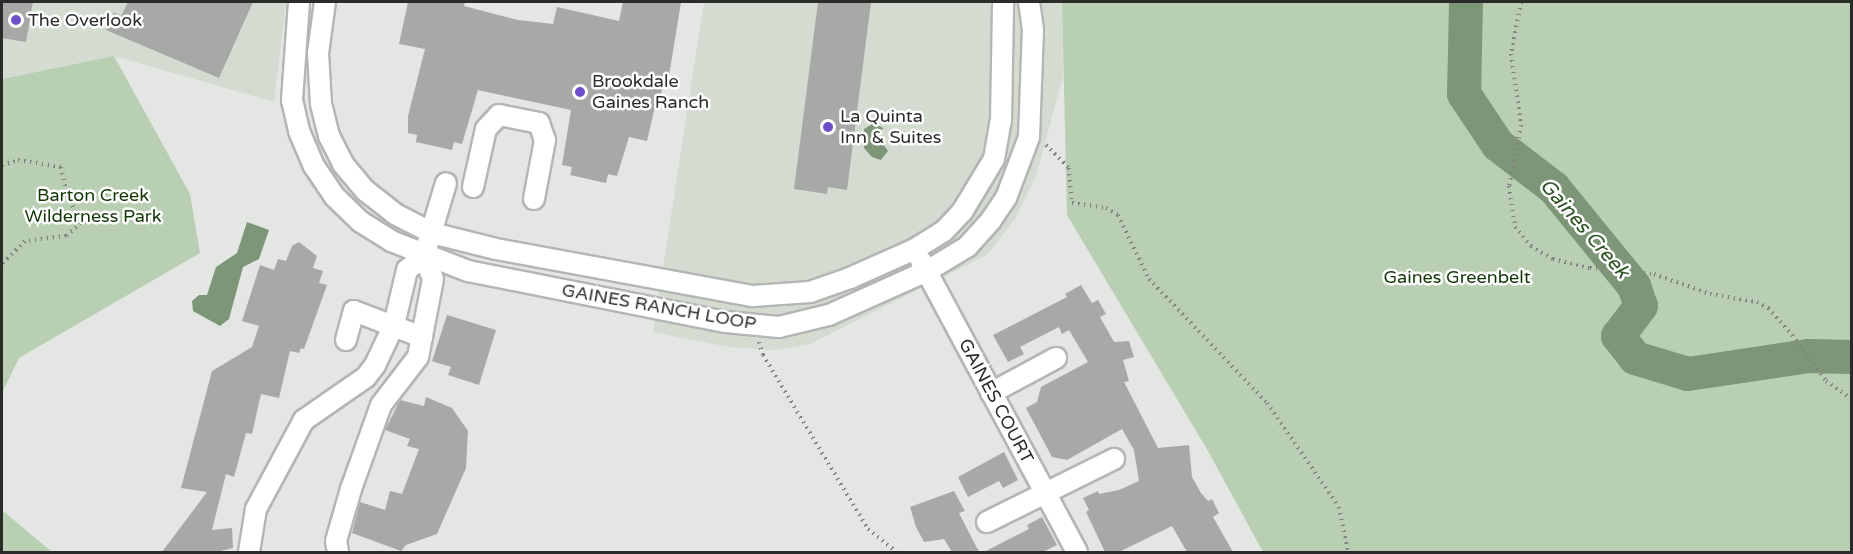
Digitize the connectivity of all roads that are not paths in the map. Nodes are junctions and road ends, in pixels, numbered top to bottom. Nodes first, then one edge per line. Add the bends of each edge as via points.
1 (299, 2) edge
2 (325, 2) edge
3 (1003, 2) edge
4 (1029, 2) edge
5 (446, 183) dead end
6 (473, 188) dead end
7 (534, 199) dead end
8 (432, 233) junction
9 (915, 249) junction
10 (424, 255) junction
11 (927, 272) junction
12 (394, 325) junction
13 (422, 337) junction
14 (346, 340) dead end
15 (1056, 357) dead end
16 (992, 393) junction
17 (1114, 459) dead end
18 (1045, 493) junction
19 (987, 522) dead end
20 (249, 552) edge
21 (338, 552) edge
22 (1077, 552) edge

1 - 10 street, GAINES RANCH LOOP via 292,100 298,131 314,166 334,196 361,222
2 - 8 street, GAINES RANCH LOOP via 318,53 321,104 329,136 344,164 366,191 395,214
3 - 9 street, GAINES RANCH LOOP via 1000,121 994,159 962,212 944,231
4 - 11 street, GAINES RANCH LOOP via 1033,30 1029,137 1006,198 967,247
5 - 8 street
6 - 7 street via 486,129 499,115 539,123 545,140
8 - 9 street, GAINES RANCH LOOP via 753,296 810,292
8 - 10 street
9 - 11 street, GAINES COURT
10 - 11 street, GAINES RANCH LOOP via 468,271 755,326 803,323
10 - 12 street via 407,270
10 - 13 street via 433,279
11 - 16 street, GAINES COURT
12 - 13 street
12 - 14 street via 354,311
12 - 20 street via 366,377 304,420 256,509
13 - 21 street via 418,357 381,405 366,442 336,541
15 - 16 street
16 - 18 street, GAINES COURT
17 - 18 street
18 - 19 street
18 - 22 street, GAINES COURT

